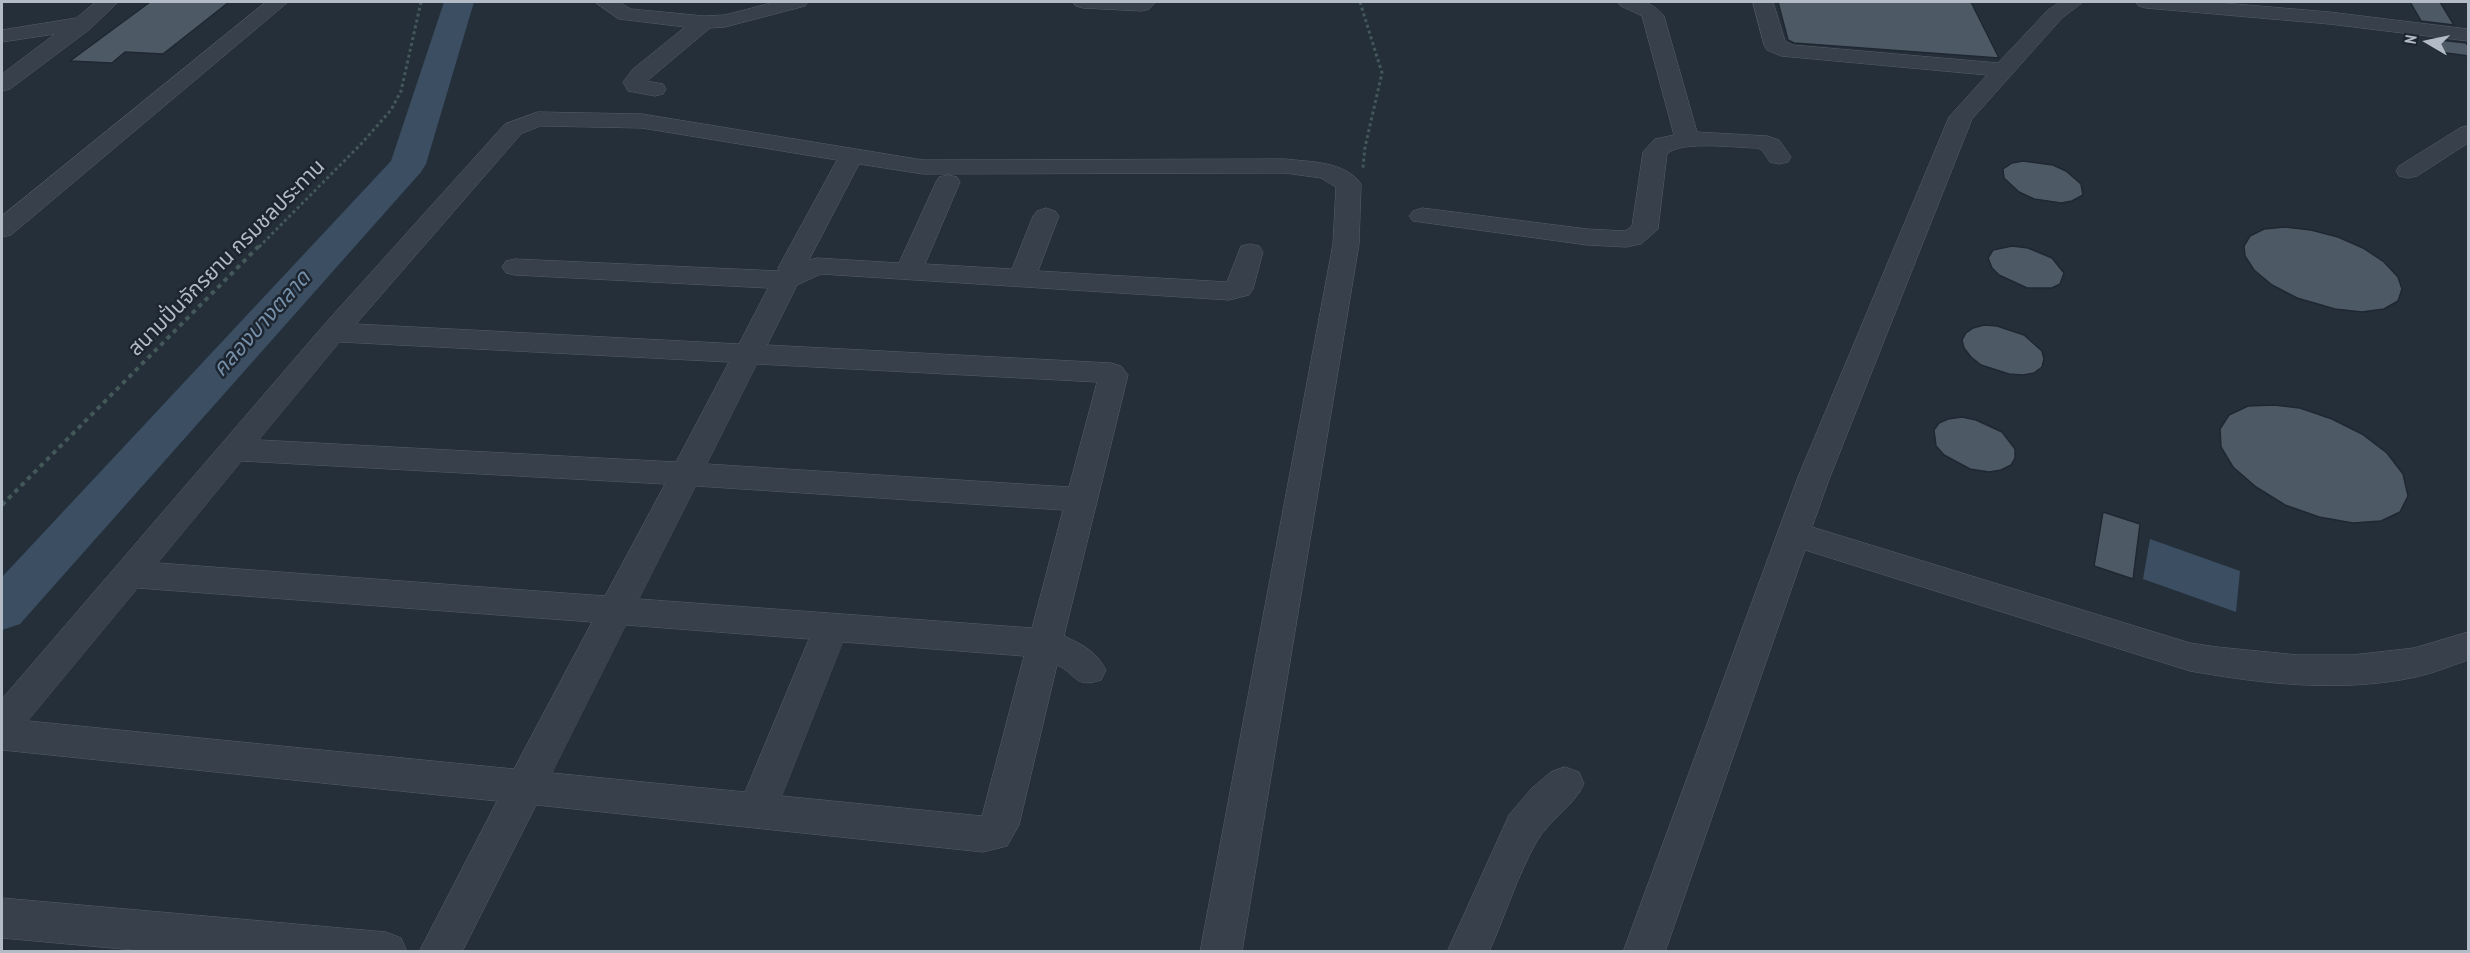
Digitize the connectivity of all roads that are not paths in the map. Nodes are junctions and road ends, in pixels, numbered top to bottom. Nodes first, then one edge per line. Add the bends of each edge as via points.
1 (108, 2) edge
2 (278, 2) edge
3 (606, 2) edge
4 (798, 2) edge
5 (1083, 2) edge
6 (1146, 2) edge
7 (1628, 2) edge
8 (1763, 2) edge
9 (2073, 2) edge
10 (2146, 2) edge
11 (2335, 2) edge
12 (2376, 5) edge
13 (2469, 20) edge
14 (704, 22) junction
15 (83, 23) junction
16 (2469, 34) edge
17 (2, 36) edge
18 (2003, 70) junction
19 (2, 84) edge
20 (655, 89) dead end
21 (2469, 133) edge
22 (1687, 139) junction
23 (851, 156) junction
24 (1779, 157) dead end
25 (2408, 171) dead end
26 (948, 182) dead end
27 (1046, 216) dead end
28 (1422, 216) dead end
29 (2, 228) edge
30 (1250, 252) dead end
31 (515, 267) dead end
32 (909, 271) junction
33 (790, 278) junction
34 (1022, 278) junction
35 (333, 332) junction
36 (749, 354) junction
37 (234, 450) junction
38 (687, 474) junction
39 (1081, 500) junction
40 (1794, 534) junction
41 (129, 574) junction
42 (616, 611) junction
43 (831, 627) junction
44 (1045, 643) junction
45 (2469, 646) edge
46 (1089, 670) dead end
47 (2, 725) edge
48 (2, 734) edge
49 (1565, 784) dead end
50 (525, 787) junction
51 (756, 812) junction
52 (2, 918) edge
53 (160, 941) edge
54 (386, 951) edge
55 (440, 951) edge
56 (1221, 951) edge
57 (1468, 951) edge
58 (1644, 951) edge

1 - 15 street
2 - 29 street
3 - 14 street via 626,15
4 - 14 street via 724,21
5 - 6 street
7 - 22 street via 1648,9 1653,16
8 - 18 street via 1775,45 1789,51
9 - 18 street via 2055,14
10 - 16 street
11 - 12 street
12 - 13 street
14 - 20 street via 634,82 636,86
15 - 17 street
15 - 19 street
18 - 40 street via 1961,117
21 - 25 street
22 - 24 street via 1759,141 1771,145
22 - 28 street via 1663,144 1654,152 1648,218 1645,229 1632,238 1587,237
23 - 33 street via 791,268
23 - 35 street via 642,122 538,119 513,129
23 - 56 street via 923,167 1285,166 1327,171 1349,184 1346,244
26 - 32 street
27 - 34 street
30 - 34 street via 1241,286 1236,291
31 - 33 street
32 - 33 street via 817,266
32 - 34 street
33 - 36 street
35 - 36 street
35 - 37 street
36 - 38 street
36 - 39 street via 1111,373
37 - 38 street
37 - 41 street
38 - 39 street
38 - 42 street
39 - 44 street
40 - 45 street via 2190,657 2246,668 2311,671 2407,664
40 - 58 street
41 - 42 street
41 - 47 street
42 - 43 street
42 - 50 street
43 - 44 street
43 - 51 street
44 - 46 street via 1076,657
44 - 51 street via 999,825 993,833
48 - 50 street
49 - 57 street via 1523,828
50 - 51 street
50 - 55 street
52 - 53 street
53 - 54 street

